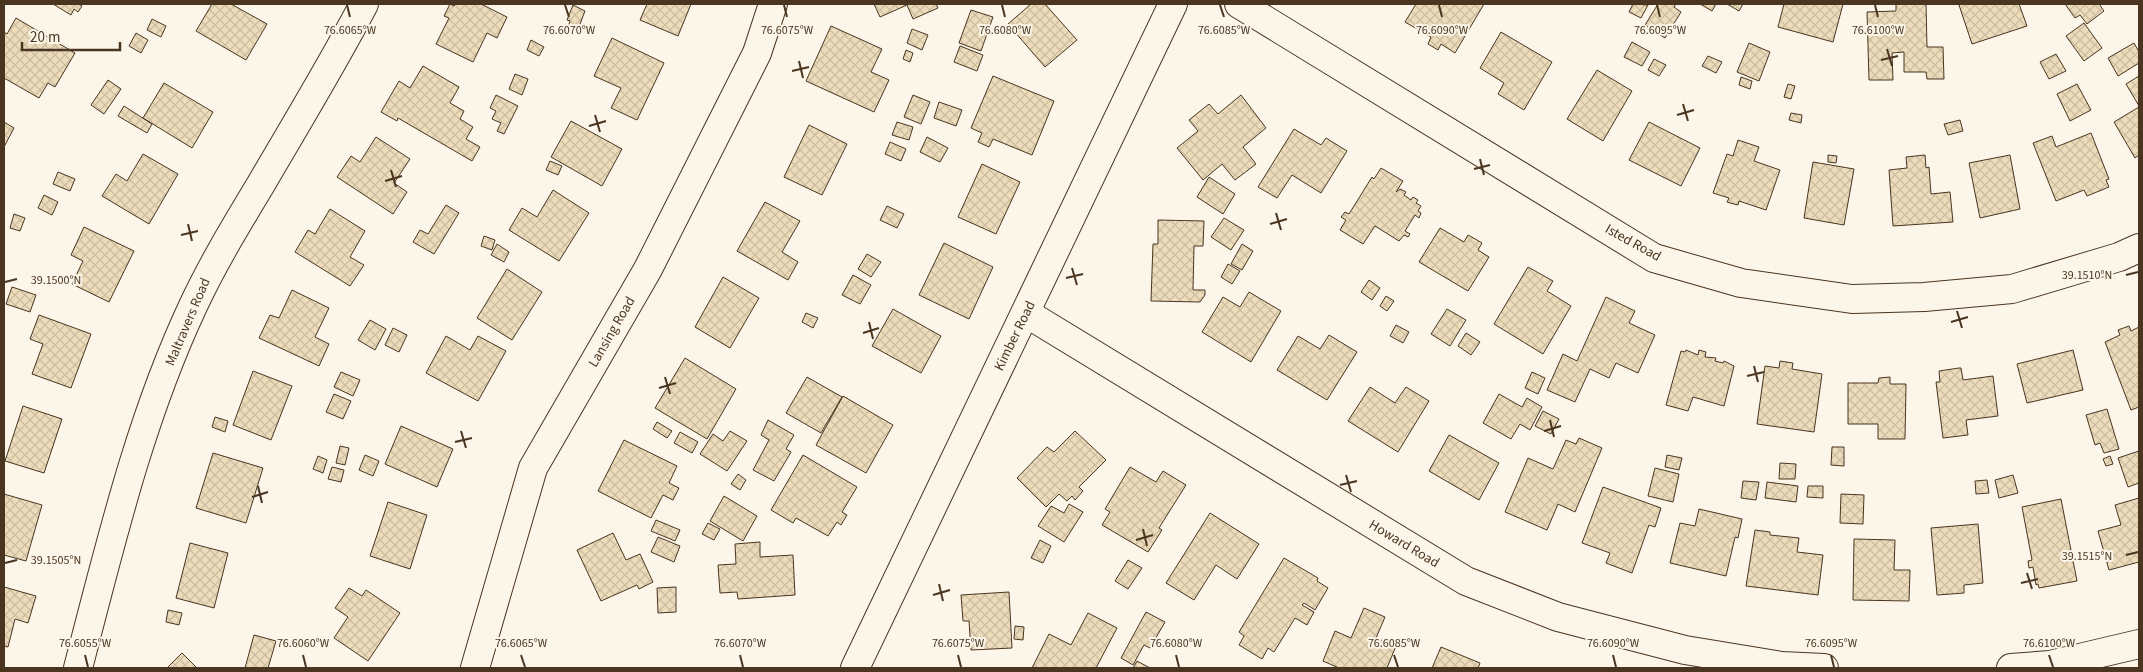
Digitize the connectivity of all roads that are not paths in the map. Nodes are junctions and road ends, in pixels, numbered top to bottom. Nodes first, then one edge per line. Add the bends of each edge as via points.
1 (364, 4) edge
2 (773, 4) edge
3 (1173, 4) edge
4 (1239, 4) edge
5 (2139, 248) edge
6 (1026, 313) junction
7 (2139, 644) edge
8 (78, 668) edge
9 (474, 668) edge
10 (855, 668) edge
11 (1824, 668) edge
12 (2011, 668) edge

1 - 8 street, Maltravers Road via 192,307 156,398 121,502
2 - 9 street, Lansing Road via 757,54 648,269 533,468
3 - 6 street, Kimber Road
4 - 5 street, Isted Road via 1654,258 1741,283 1852,299 1924,298 2012,289 2120,257
6 - 10 street, Kimber Road
6 - 11 street, Howard Road via 1466,581 1558,617 1685,650 1782,666
7 - 12 street via 2050,665

